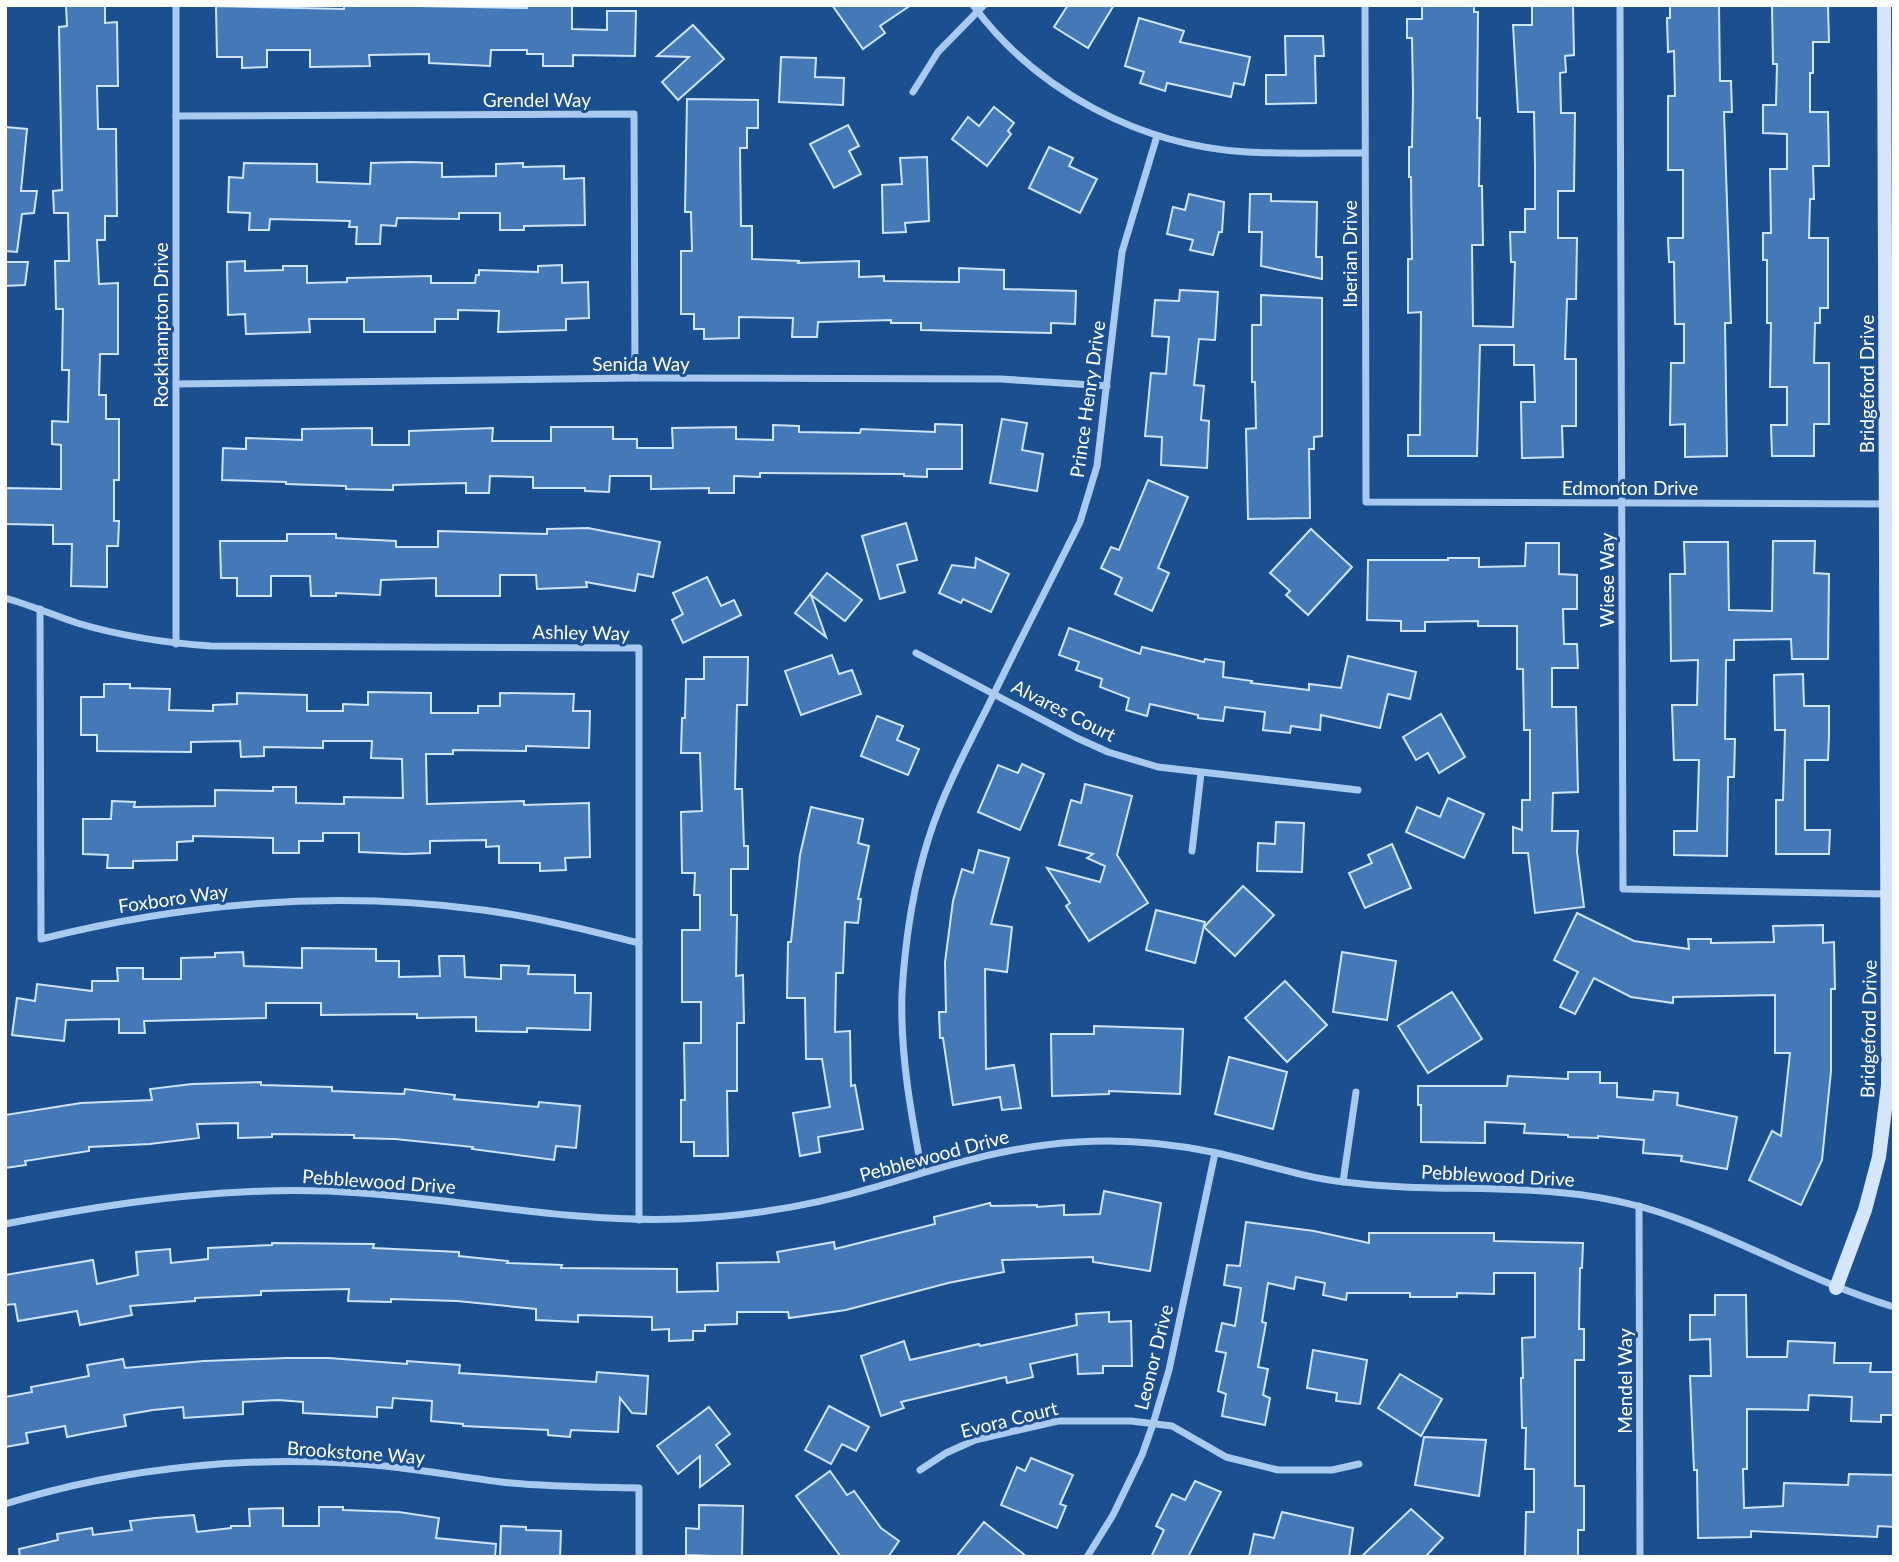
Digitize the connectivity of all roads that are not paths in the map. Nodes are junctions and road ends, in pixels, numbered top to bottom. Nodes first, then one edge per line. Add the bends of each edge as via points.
1 (176, 5) edge
2 (1365, 5) edge
3 (1620, 5) edge
4 (1884, 5) edge
5 (978, 7) edge
6 (913, 92) dead end
7 (176, 116) junction
8 (1157, 135) junction
9 (1365, 153) junction
10 (1889, 230) edge
11 (635, 378) junction
12 (176, 384) junction
13 (1107, 386) junction
14 (1366, 502) joint
15 (1622, 503) junction
16 (1890, 504) edge
17 (5, 598) edge
18 (40, 609) junction
19 (176, 644) junction
20 (916, 653) dead end
21 (994, 692) junction
22 (1891, 763) edge
23 (1201, 773) junction
24 (1358, 790) dead end
25 (1192, 851) dead end
26 (1888, 894) junction
27 (639, 943) junction
28 (1891, 1054) edge
29 (1356, 1092) dead end
30 (1215, 1153) junction
31 (922, 1172) junction
32 (1343, 1182) junction
33 (1639, 1206) junction
34 (639, 1220) junction
35 (5, 1224) edge
36 (1836, 1288) junction
37 (1894, 1307) edge
38 (1153, 1424) junction
39 (1359, 1464) dead end
40 (920, 1470) dead end
41 (5, 1504) edge
42 (639, 1557) edge
43 (1087, 1557) edge
44 (1640, 1557) edge

1 - 7 street, Rockhampton Drive
2 - 9 street, Iberian Drive
3 - 15 street, Wiese Way
4 - 10 street, Bridgeford Drive
5 - 6 street via 938,52
5 - 8 street via 995,32 1053,84 1086,105
7 - 11 street, Grendel Way via 634,114
7 - 12 street, Rockhampton Drive
8 - 9 street via 1247,152
8 - 13 street, Prince Henry Drive via 1122,252
9 - 14 street, Iberian Drive
10 - 16 street, Bridgeford Drive
11 - 12 street, Senida Way
11 - 13 street, Senida Way via 1001,379
12 - 19 street, Rockhampton Drive
13 - 21 street, Prince Henry Drive via 1097,466 1080,522
14 - 15 street, Edmonton Drive
15 - 16 street, Edmonton Drive
15 - 26 street, Wiese Way via 1623,889
16 - 22 street, Bridgeford Drive
17 - 18 street, Ashley Way
18 - 19 street, Ashley Way via 126,636
18 - 27 street, Foxboro Way via 41,939 173,912 328,900 483,910
19 - 27 street, Ashley Way via 639,648
20 - 21 street
21 - 23 street, Alvares Court via 1108,752
21 - 31 street, Prince Henry Drive via 950,781 929,837 907,935 903,1055
22 - 26 street, Bridgeford Drive
23 - 24 street, Alvares Court
23 - 25 street
26 - 28 street, Bridgeford Drive
27 - 34 street, Ashley Way
28 - 36 street, Bridgeford Drive via 1878,1157
29 - 32 street
30 - 31 street, Pebblewood Drive via 1172,1145 1076,1142 982,1155
30 - 32 street, Pebblewood Drive
30 - 38 street, Leonor Drive via 1169,1370
31 - 34 street, Pebblewood Drive via 822,1201 766,1211
32 - 33 street, Pebblewood Drive via 1533,1189
33 - 36 street, Pebblewood Drive via 1702,1226
33 - 44 street, Mendel Way
34 - 35 street, Pebblewood Drive via 444,1199 264,1191 163,1198
36 - 37 street, Pebblewood Drive
38 - 39 street, Evora Court via 1172,1426 1226,1457 1278,1471 1332,1470
38 - 40 street, Evora Court via 1040,1424 975,1440
38 - 43 street, Leonor Drive via 1113,1515
41 - 42 street, Brookstone Way via 96,1481 231,1463 385,1466 502,1482 639,1488

